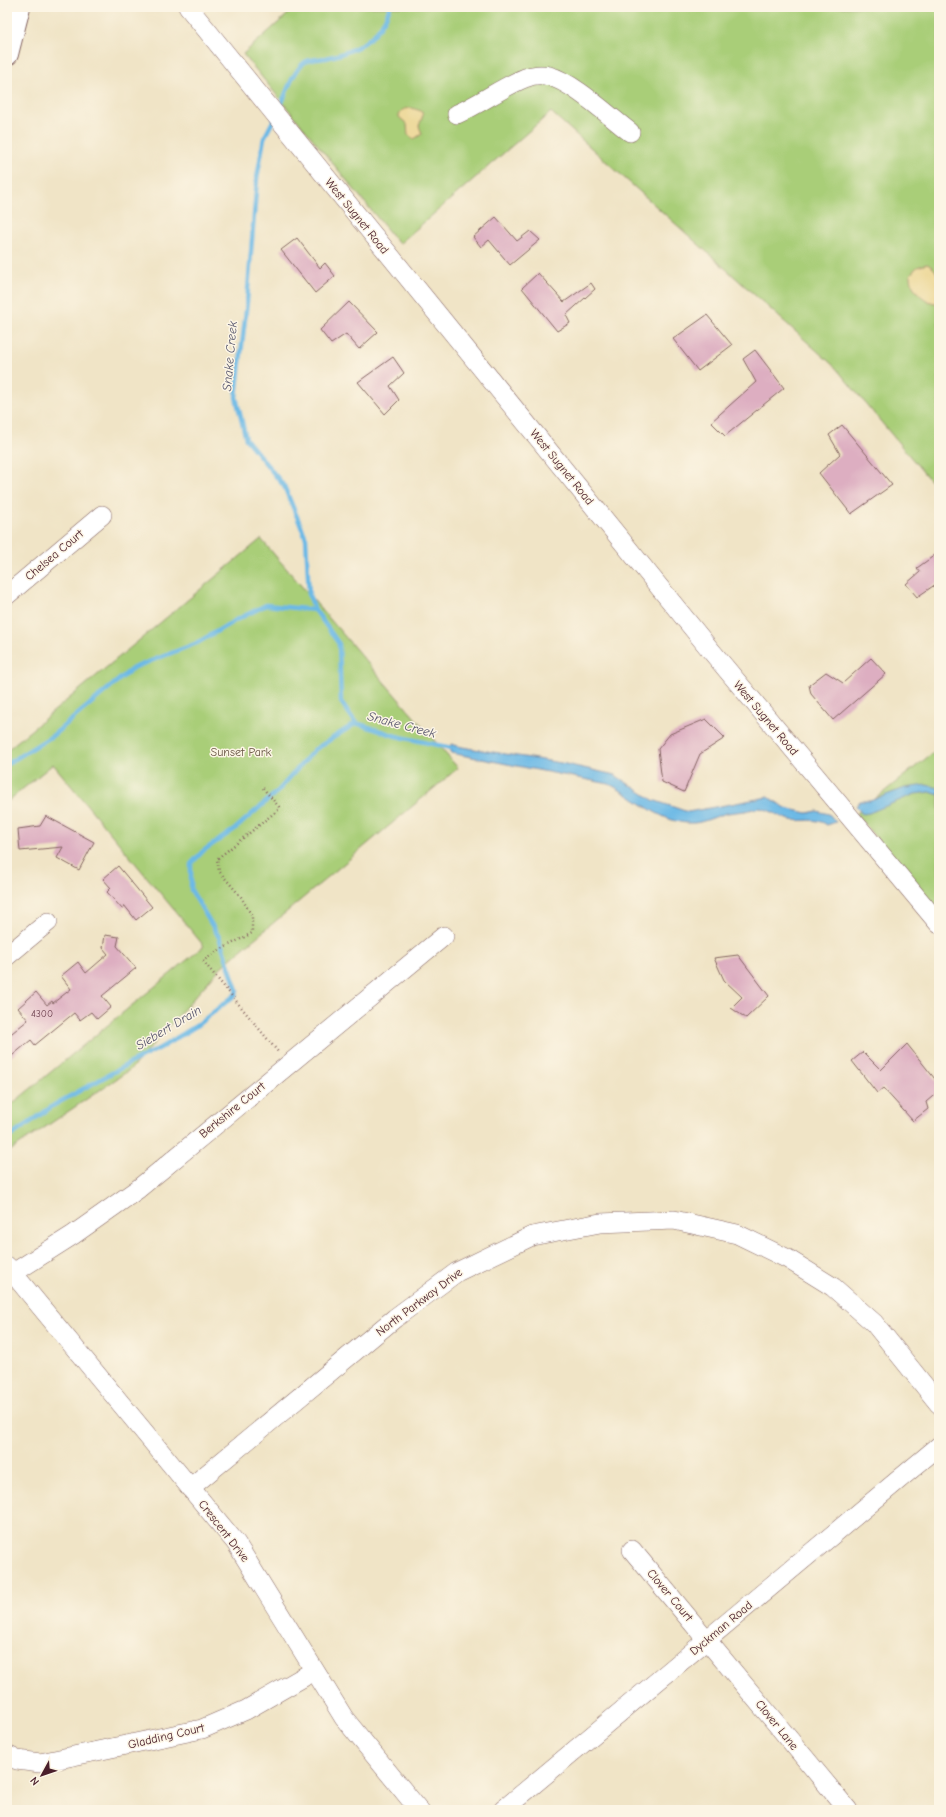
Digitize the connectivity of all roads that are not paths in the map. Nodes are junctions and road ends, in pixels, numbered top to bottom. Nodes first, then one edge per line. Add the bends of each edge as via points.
1 (19, 7) edge
2 (188, 7) edge
3 (7, 54) edge
4 (457, 114) dead end
5 (630, 132) dead end
6 (102, 515) dead end
7 (7, 595) edge
8 (48, 922) dead end
9 (939, 924) edge
10 (444, 936) dead end
11 (7, 956) edge
12 (9, 1272) edge
13 (939, 1404) edge
14 (939, 1446) edge
15 (190, 1488) junction
16 (632, 1550) dead end
17 (707, 1639) junction
18 (314, 1671) junction
19 (7, 1755) edge
20 (419, 1810) edge
21 (503, 1810) edge
22 (848, 1810) edge

1 - 3 main road
2 - 9 street, West Sugnet Road via 708,647
4 - 5 street via 480,104 530,73 550,76 562,82
6 - 7 street, Chelsea Court
8 - 11 street
10 - 12 street, Berkshire Court via 138,1188 74,1235
12 - 15 street, Crescent Drive
13 - 15 street, North Parkway Drive via 874,1323 832,1287 788,1259 737,1234 674,1220 600,1223 532,1236 457,1272 395,1318
14 - 17 street, Dyckman Road
15 - 18 street, Crescent Drive via 236,1543
16 - 17 street, Clover Court
17 - 21 street, Dyckman Road
17 - 22 street, Clover Lane
18 - 19 street, Gladding Court via 246,1710 202,1729 40,1764 17,1760
18 - 20 street, Crescent Drive via 344,1718

